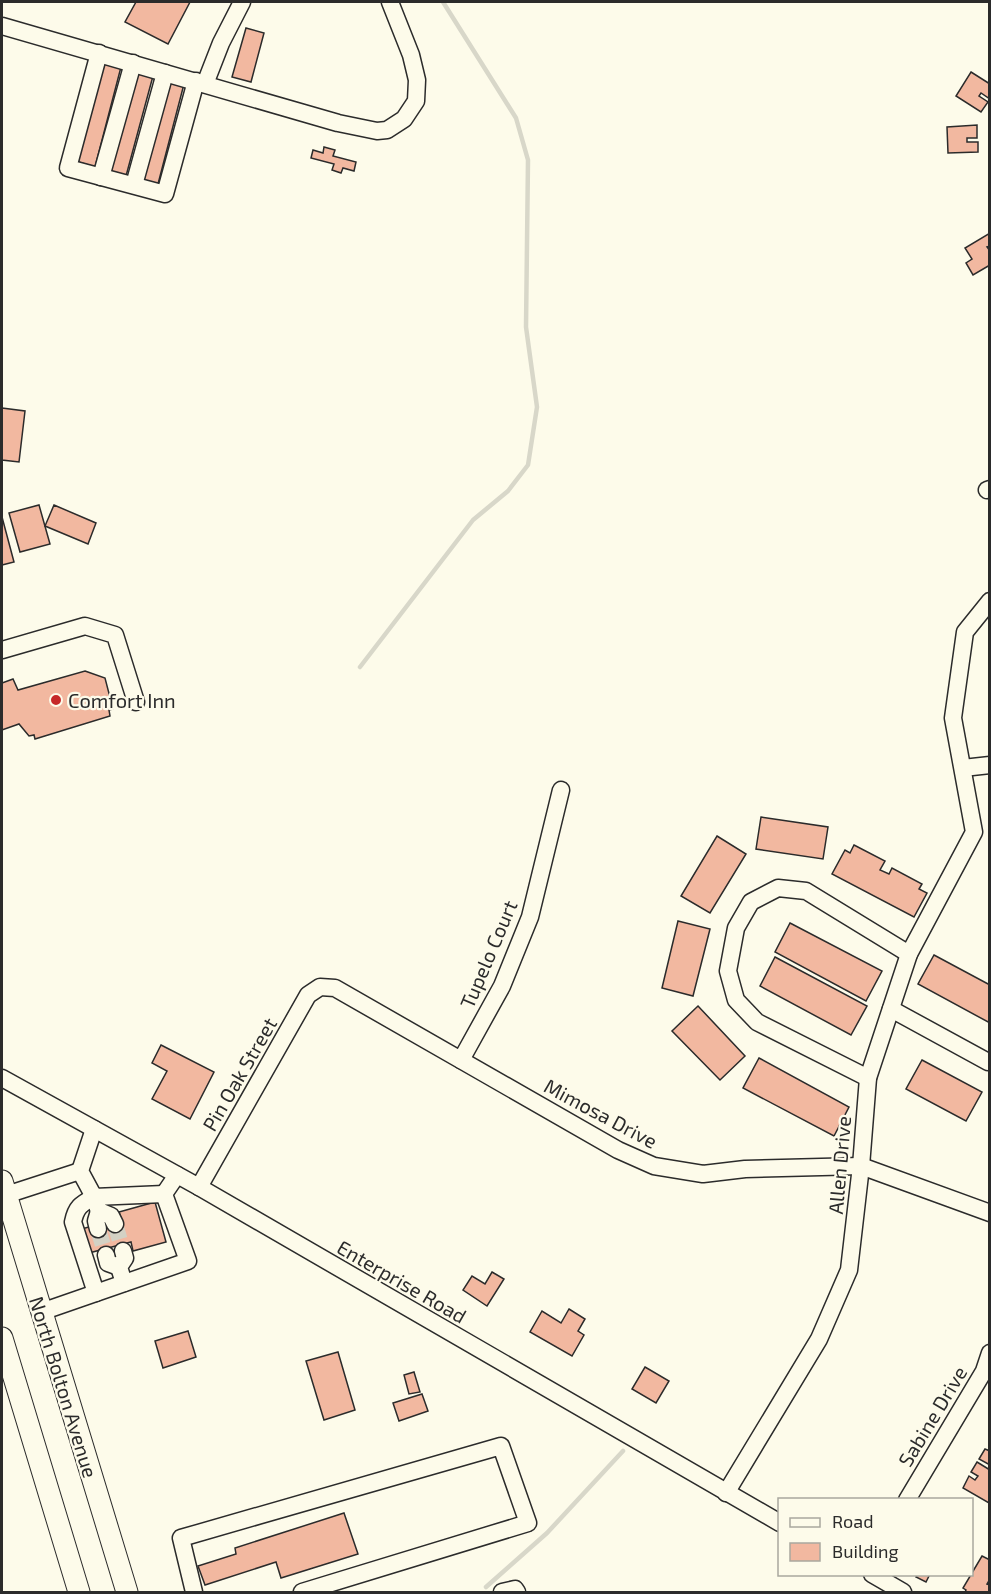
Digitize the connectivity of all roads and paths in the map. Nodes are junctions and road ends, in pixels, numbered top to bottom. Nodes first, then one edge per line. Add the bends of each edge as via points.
1 (242, 2) edge
2 (390, 2) edge
3 (2, 26) edge
4 (99, 53) junction
5 (133, 63) junction
6 (165, 73) junction
7 (200, 83) junction
8 (101, 177) junction
9 (134, 185) junction
10 (990, 601) edge
11 (2, 650) edge
12 (136, 702) dead end
13 (990, 765) edge
14 (963, 768) junction
15 (561, 790) dead end
16 (909, 954) junction
17 (320, 987) joint
18 (891, 1009) junction
19 (461, 1060) junction
20 (988, 1062) dead end
21 (2, 1078) edge
22 (868, 1078) junction
23 (94, 1129) junction
24 (861, 1166) junction
25 (80, 1171) junction
26 (177, 1175) junction
27 (199, 1187) junction
28 (4, 1188) edge
29 (164, 1194) junction
30 (97, 1204) junction
31 (990, 1213) edge
32 (115, 1224) tunnel mouth
33 (98, 1229) tunnel mouth
34 (106, 1255) tunnel mouth
35 (122, 1267) junction
36 (96, 1293) junction
37 (41, 1312) junction
38 (2, 1338) edge
39 (990, 1353) edge
40 (7, 1374) edge
41 (726, 1493) junction
42 (908, 1498) edge
43 (778, 1522) edge
44 (874, 1576) edge
45 (79, 1593) edge
46 (127, 1593) edge
47 (194, 1593) edge
48 (302, 1593) edge
49 (502, 1593) edge
50 (517, 1593) edge
51 (903, 1593) edge

1 - 7 street
2 - 7 street via 411,55 417,86 412,109 396,127 377,131 359,128
3 - 4 street
4 - 5 street
4 - 8 street via 68,168
5 - 6 street
5 - 8 street
6 - 7 street
6 - 9 street
7 - 9 street via 165,194
8 - 9 street
10 - 14 street via 965,632 953,718
11 - 12 street via 86,626 115,635
13 - 14 street
14 - 16 street, Allen Drive via 974,832
15 - 19 street, Tupelo Court via 530,917 502,987
16 - 18 street, Allen Drive
16 - 22 street via 806,891 778,888 751,902 736,928 728,971 736,1000 757,1022
17 - 19 street, Mimosa Drive via 335,988
17 - 27 street, Pin Oak Street via 308,995
18 - 20 street
18 - 22 street, Allen Drive
19 - 24 street, Mimosa Drive via 618,1150 654,1166 704,1174
21 - 23 street, Enterprise Road
22 - 24 street, Allen Drive
23 - 25 street
23 - 26 street, Enterprise Road
24 - 31 street, Mimosa Drive
24 - 41 street, Allen Drive via 849,1270 819,1339
25 - 28 street
25 - 30 street
26 - 27 street, Enterprise Road
26 - 29 street
27 - 41 street, Enterprise Road
28 - 37 main road, North Bolton Avenue
29 - 30 street
29 - 35 street via 188,1260
30 - 32 street
30 - 33 street
30 - 36 street via 80,1204 74,1222
34 - 35 street via 108,1263
35 - 36 street
36 - 37 street
37 - 46 main road, North Bolton Avenue
38 - 40 main road
39 - 42 street, Sabine Drive via 984,1371
40 - 45 main road
41 - 43 street, Enterprise Road
44 - 51 street
47 - 48 street via 181,1538 501,1446 528,1523
49 - 50 street via 516,1589

